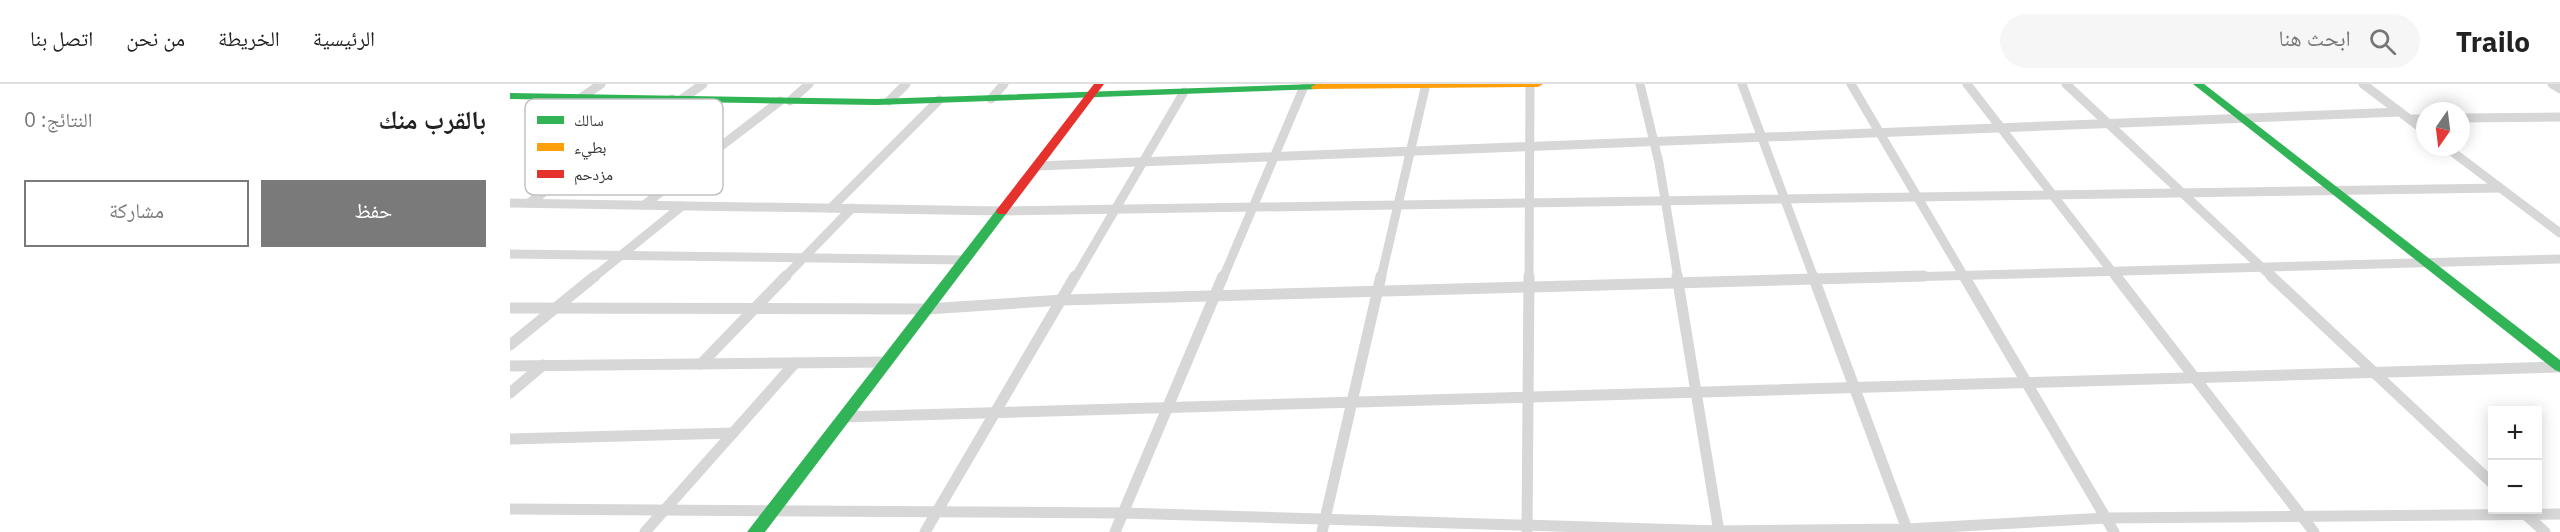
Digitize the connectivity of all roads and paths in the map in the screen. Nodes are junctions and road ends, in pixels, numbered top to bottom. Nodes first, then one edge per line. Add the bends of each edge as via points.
1 (602, 84) edge
2 (703, 84) edge
3 (809, 84) edge
4 (906, 84) edge
5 (1004, 84) edge
6 (1099, 84) edge
7 (1530, 84) edge
8 (1538, 84) edge
9 (1640, 84) edge
10 (1742, 84) edge
11 (1851, 84) edge
12 (1967, 84) edge
13 (2066, 84) edge
14 (2198, 84) edge
15 (2363, 84) edge
16 (2552, 84) edge
17 (1304, 86) edge
18 (1425, 86) edge
19 (2560, 89) edge
20 (1184, 92) junction
21 (510, 96) edge
22 (1090, 96) junction
23 (582, 98) junction
24 (677, 99) joint
25 (723, 99) edge
26 (991, 99) junction
27 (785, 100) junction
28 (939, 100) junction
29 (889, 101) junction
30 (2400, 112) junction
31 (2560, 117) edge
32 (2242, 118) junction
33 (2470, 118) edge
34 (2410, 119) junction
35 (2416, 119) edge
36 (2108, 123) junction
37 (2416, 124) edge
38 (2002, 129) junction
39 (1879, 132) junction
40 (1762, 138) junction
41 (1654, 140) junction
42 (1530, 145) junction
43 (723, 146) edge
44 (1410, 151) junction
45 (2458, 156) edge
46 (1274, 158) junction
47 (1144, 162) junction
48 (1037, 166) junction
49 (2500, 188) junction
50 (2337, 192) junction
51 (2184, 194) junction
52 (540, 195) edge
53 (657, 195) edge
54 (2053, 195) junction
55 (1917, 196) junction
56 (1785, 199) junction
57 (1665, 201) junction
58 (1530, 202) junction
59 (510, 203) edge
60 (529, 203) junction
61 (644, 205) junction
62 (1254, 205) junction
63 (1398, 205) junction
64 (682, 206) junction
65 (831, 208) junction
66 (852, 208) junction
67 (1118, 208) junction
68 (1002, 211) junction
69 (2548, 224) junction
70 (2560, 224) edge
71 (2560, 233) edge
72 (510, 254) edge
73 (621, 255) junction
74 (805, 256) junction
75 (2560, 259) edge
76 (964, 260) junction
77 (2428, 264) junction
78 (2262, 268) junction
79 (2113, 272) junction
80 (1963, 274) junction
81 (1815, 280) junction
82 (1678, 284) junction
83 (1529, 289) junction
84 (1378, 291) junction
85 (1215, 295) junction
86 (1063, 300) junction
87 (510, 308) edge
88 (556, 308) junction
89 (753, 308) junction
90 (927, 309) junction
91 (510, 345) edge
92 (886, 362) junction
93 (795, 363) junction
94 (701, 364) junction
95 (543, 365) junction
96 (510, 366) edge
97 (2560, 367) edge
98 (2374, 372) junction
99 (2194, 378) junction
100 (2026, 383) junction
101 (1855, 388) junction
102 (1696, 392) junction
103 (510, 393) edge
104 (1528, 397) junction
105 (1352, 402) junction
106 (1168, 408) junction
107 (995, 413) junction
108 (844, 417) junction
109 (733, 433) junction
110 (510, 439) edge
111 (2488, 478) edge
112 (510, 509) edge
113 (665, 509) junction
114 (773, 509) junction
115 (937, 511) junction
116 (1123, 513) junction
117 (2488, 513) edge
118 (2542, 513) edge
119 (2526, 514) edge
120 (2560, 514) edge
121 (2106, 518) junction
122 (2303, 518) junction
123 (1324, 526) edge
124 (1527, 529) edge
125 (1908, 530) edge
126 (645, 532) edge
127 (756, 532) edge
128 (925, 532) edge
129 (1115, 532) edge
130 (1719, 532) edge
131 (2114, 532) edge
132 (2314, 532) edge
133 (2545, 532) edge

1 - 23 street
2 - 24 street
3 - 27 street
4 - 29 street
5 - 26 street
6 - 22 street
7 - 8 street
7 - 18 street
7 - 42 street
9 - 41 street
10 - 40 street
11 - 39 street
12 - 38 street
13 - 36 street
14 - 32 street
15 - 30 street
16 - 19 street
17 - 18 street
17 - 20 street
17 - 46 street
18 - 44 street
20 - 22 street
20 - 47 street
21 - 23 street
22 - 26 street
22 - 48 street
23 - 24 street
25 - 27 street
26 - 28 street
27 - 29 street
27 - 43 street
28 - 29 street
28 - 65 street
30 - 32 street
30 - 34 street
31 - 33 street
32 - 36 street
32 - 50 street
34 - 35 street
34 - 37 street
36 - 38 street
36 - 51 street
38 - 39 street
38 - 54 street
39 - 40 street
39 - 55 street
40 - 41 street
40 - 56 street
41 - 42 street
41 - 57 street
42 - 44 street
42 - 58 street
44 - 46 street
44 - 63 street
45 - 49 street
46 - 47 street
46 - 62 street
47 - 48 street
47 - 67 street
48 - 68 street
49 - 50 street
49 - 69 street
50 - 51 street
50 - 77 street
51 - 54 street
51 - 78 street
52 - 60 street
53 - 61 street
54 - 55 street
54 - 79 street
55 - 56 street
55 - 80 street
56 - 57 street
56 - 81 street
57 - 58 street
57 - 82 street
58 - 63 street
58 - 83 street
59 - 60 street
60 - 61 street
61 - 64 street
62 - 63 street
62 - 67 street
62 - 85 street
63 - 84 street
64 - 65 street
64 - 73 street
65 - 66 street
66 - 68 street
66 - 74 street
67 - 68 street
67 - 86 street
68 - 76 street
69 - 70 street
69 - 71 street
72 - 73 street
73 - 74 street
73 - 88 street
74 - 76 street
74 - 89 street
75 - 77 street
76 - 90 street
77 - 78 street
77 - 97 street
78 - 79 street
78 - 98 street
79 - 80 street
79 - 99 street
80 - 81 street
80 - 100 street
81 - 82 street
81 - 101 street
82 - 83 street
82 - 102 street
83 - 84 street
83 - 104 street
84 - 85 street
84 - 105 street
85 - 86 street
85 - 106 street
86 - 90 street
86 - 107 street
87 - 88 street
88 - 89 street
88 - 91 street
89 - 90 street
89 - 94 street
90 - 92 street
92 - 93 street
92 - 108 street
93 - 94 street
93 - 109 street
94 - 95 street
95 - 96 street
95 - 103 street
97 - 98 street
98 - 99 street
98 - 111 street
99 - 100 street
99 - 122 street
100 - 101 street
100 - 121 street
101 - 102 street
101 - 125 street
102 - 104 street
102 - 130 street
104 - 105 street
104 - 124 street
105 - 106 street
105 - 123 street
106 - 107 street
106 - 116 street
107 - 108 street
107 - 115 street
108 - 114 street
109 - 110 street
109 - 113 street
112 - 113 street
113 - 114 street
113 - 126 street
114 - 115 street
114 - 127 street
115 - 116 street
115 - 128 street
116 - 123 street
116 - 129 street
117 - 122 street
118 - 120 street
119 - 133 street
121 - 122 street
121 - 125 street
121 - 131 street
122 - 132 street
123 - 124 street
124 - 130 street
125 - 130 street

